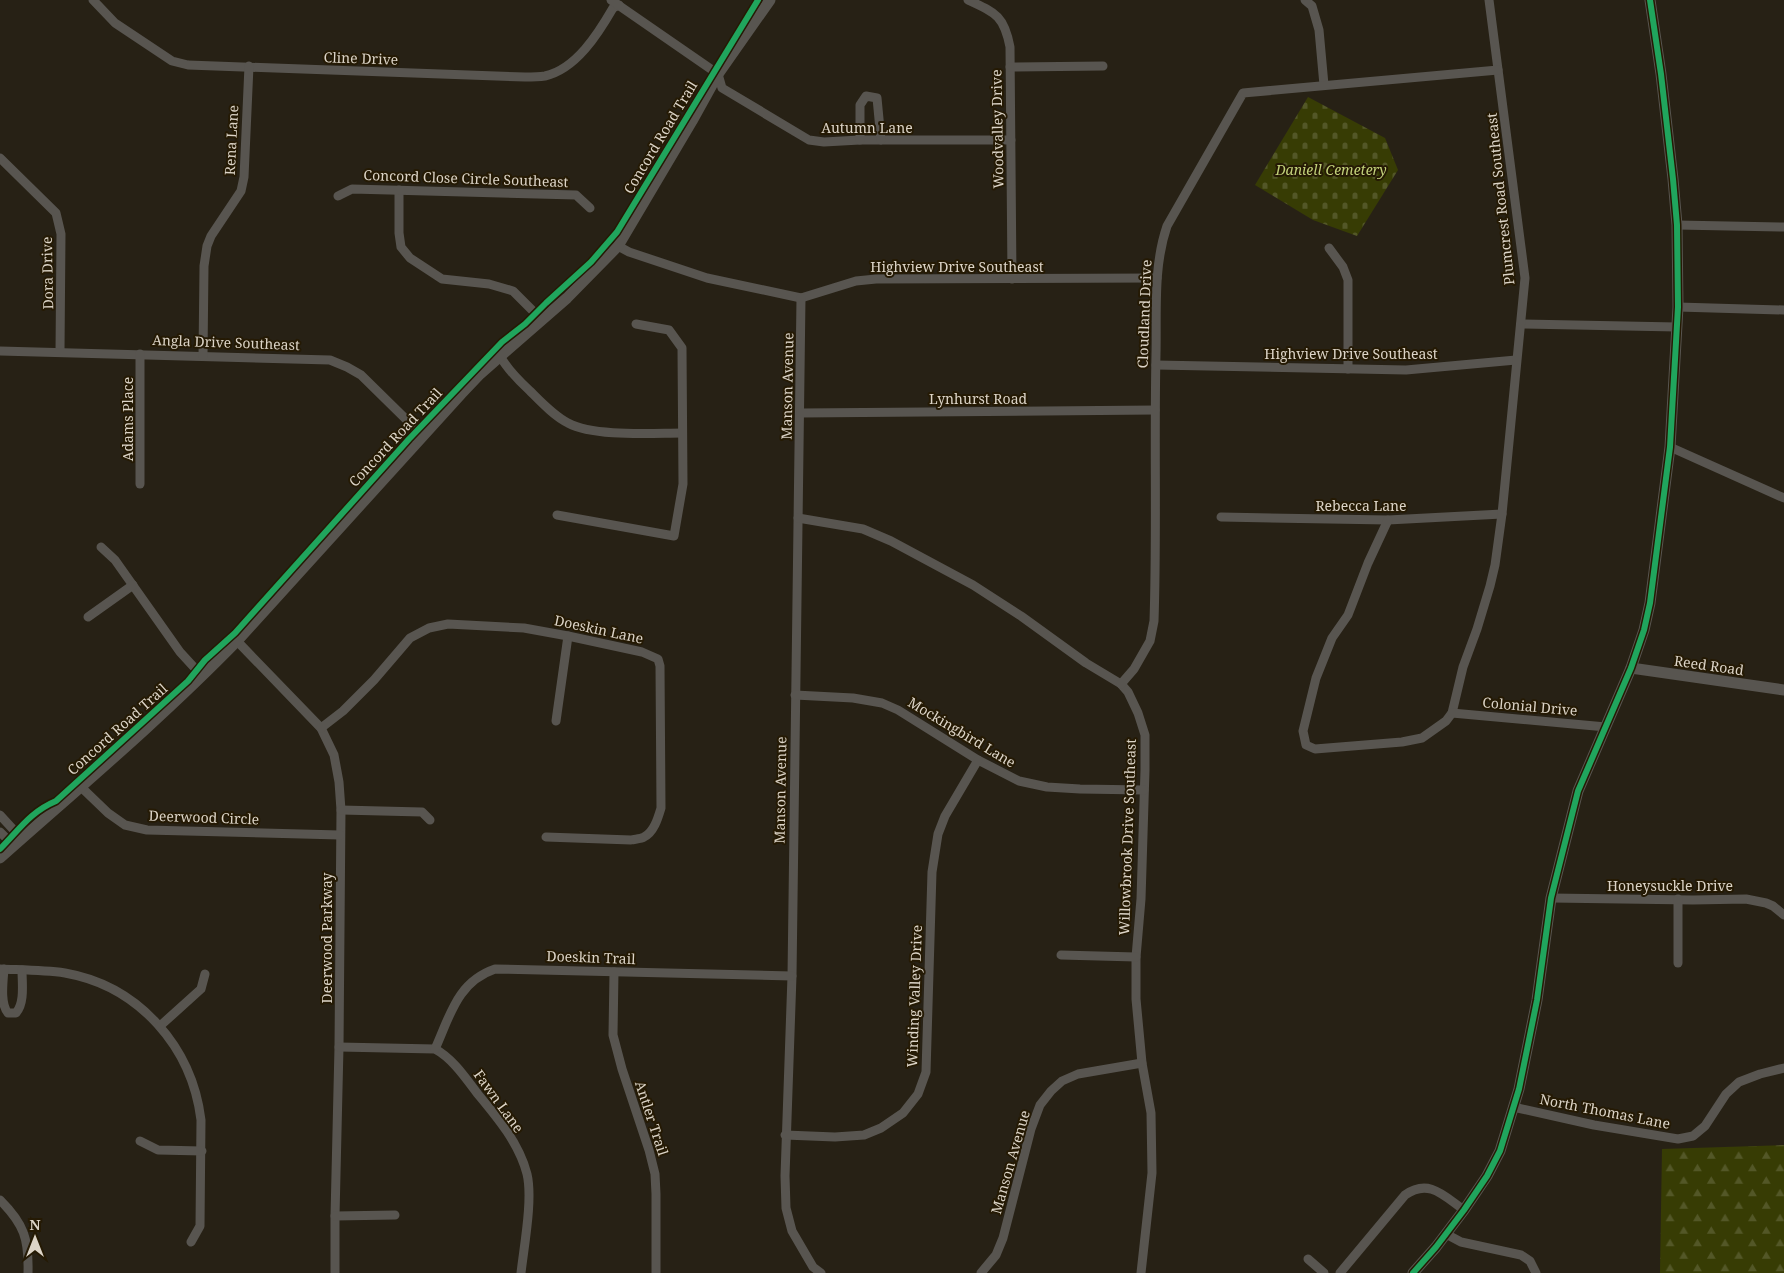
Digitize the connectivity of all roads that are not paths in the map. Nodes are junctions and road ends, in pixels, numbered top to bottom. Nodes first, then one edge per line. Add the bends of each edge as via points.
1 (92, 0) edge
2 (770, 0) edge
3 (968, 0) edge
4 (1305, 0) edge
5 (1489, 0) edge
6 (1650, 0) edge
7 (615, 2) edge
8 (249, 66) junction
9 (1103, 66) dead end
10 (1010, 67) junction
11 (1498, 70) junction
12 (718, 74) junction
13 (1324, 85) junction
14 (860, 140) junction
15 (881, 140) junction
16 (1011, 140) junction
17 (0, 158) edge
18 (399, 190) junction
19 (338, 196) dead end
20 (590, 208) dead end
21 (1677, 225) junction
22 (1784, 227) edge
23 (618, 246) junction
24 (1329, 248) dead end
25 (1157, 278) junction
26 (1012, 279) junction
27 (801, 298) junction
28 (1678, 307) junction
29 (1784, 310) edge
30 (542, 320) junction
31 (636, 324) dead end
32 (1521, 324) junction
33 (1677, 327) junction
34 (0, 351) edge
35 (60, 352) junction
36 (140, 354) junction
37 (203, 356) junction
38 (500, 356) junction
39 (1516, 360) junction
40 (1156, 365) junction
41 (1348, 370) junction
42 (1155, 410) junction
43 (801, 413) junction
44 (682, 433) junction
45 (422, 435) junction
46 (1670, 447) junction
47 (140, 484) dead end
48 (1783, 495) edge
49 (1502, 514) junction
50 (557, 515) dead end
51 (1221, 517) dead end
52 (798, 518) junction
53 (1388, 520) junction
54 (101, 547) dead end
55 (133, 585) junction
56 (88, 617) dead end
57 (568, 636) junction
58 (237, 641) junction
59 (1631, 668) junction
60 (202, 676) junction
61 (1121, 684) junction
62 (1784, 690) edge
63 (795, 695) junction
64 (1452, 713) junction
65 (556, 721) dead end
66 (1606, 727) junction
67 (321, 728) junction
68 (978, 760) junction
69 (81, 787) junction
70 (1144, 790) junction
71 (341, 810) junction
72 (0, 816) edge
73 (430, 820) dead end
74 (0, 832) edge
75 (340, 835) junction
76 (546, 837) dead end
77 (18, 842) junction
78 (0, 858) edge
79 (1551, 898) junction
80 (1678, 899) junction
81 (1784, 915) edge
82 (1061, 955) dead end
83 (1136, 957) junction
84 (1678, 962) dead end
85 (2, 969) edge
86 (22, 970) junction
87 (614, 972) junction
88 (205, 974) dead end
89 (792, 976) junction
90 (160, 1026) junction
91 (339, 1046) junction
92 (435, 1050) junction
93 (1142, 1063) junction
94 (1784, 1068) edge
95 (1513, 1107) junction
96 (785, 1135) junction
97 (140, 1141) dead end
98 (202, 1151) junction
99 (0, 1200) edge
100 (1464, 1210) junction
101 (395, 1215) dead end
102 (335, 1216) junction
103 (1446, 1234) junction
104 (191, 1242) dead end
105 (1308, 1259) dead end
106 (809, 1270) edge
107 (28, 1273) edge
108 (335, 1273) edge
109 (521, 1273) edge
110 (656, 1273) edge
111 (821, 1273) edge
112 (981, 1273) edge
113 (1141, 1273) edge
114 (1324, 1273) edge
115 (1340, 1273) edge
116 (1413, 1273) edge
117 (1536, 1273) edge

1 - 8 street, Cline Drive via 114,23 172,61 188,65
2 - 12 street
3 - 10 street, Woodvalley Drive via 998,16 1005,25
4 - 13 street via 1312,6 1319,30
5 - 11 street, Plumcrest Road Southeast
6 - 21 street
7 - 8 street, Cline Drive via 582,52 570,64 546,76 525,78
7 - 12 street
8 - 37 street, Rena Lane via 241,191 210,236 207,246
9 - 10 street
10 - 16 street, Woodvalley Drive
11 - 13 street, Cloudland Drive
11 - 32 street, Plumcrest Road Southeast via 1524,278
12 - 14 street, Autumn Lane via 722,88 809,140
12 - 23 street
13 - 25 street, Cloudland Drive via 1243,93 1167,226
14 - 15 street, Autumn Lane
14 - 15 street via 860,105 866,96 877,98
15 - 16 street, Autumn Lane
16 - 26 street, Woodvalley Drive
17 - 35 street, Dora Drive via 56,212 61,234
18 - 19 street, Concord Close Circle Southeast via 352,189
18 - 20 street, Concord Close Circle Southeast via 576,195
18 - 30 street via 399,234 402,247 410,258 442,279 489,284 512,291
21 - 22 street
21 - 28 street
23 - 27 street, Highview Drive Southeast via 707,278
23 - 30 street
24 - 41 street via 1348,280
25 - 26 street, Highview Drive Southeast
25 - 40 street, Cloudland Drive
26 - 27 street, Highview Drive Southeast via 876,279 856,281
27 - 43 street, Manson Avenue
28 - 29 street
28 - 33 street
30 - 38 street
31 - 44 street via 669,330 682,348
32 - 33 street
32 - 39 street, Plumcrest Road Southeast
33 - 46 street
34 - 35 street, Angla Drive Southeast
35 - 36 street, Angla Drive Southeast
36 - 37 street, Angla Drive Southeast
36 - 47 street, Adams Place
37 - 45 street, Angla Drive Southeast via 330,360 347,366 361,375
38 - 44 street via 507,369 568,424 597,431
38 - 45 street
39 - 41 street, Highview Drive Southeast via 1406,370
39 - 49 street, Plumcrest Road Southeast
40 - 41 street, Highview Drive Southeast
40 - 42 street, Cloudland Drive
42 - 43 street, Lynhurst Road
42 - 61 street, Cloudland Drive via 1154,621 1150,641
43 - 52 street, Manson Avenue
44 - 50 street via 683,484 674,536
45 - 58 street
46 - 48 street
46 - 59 street via 1650,603
49 - 53 street, Rebecca Lane
49 - 64 street, Plumcrest Road Southeast via 1490,586 1463,667
51 - 53 street, Rebecca Lane
52 - 61 street, Willowbrook Drive Southeast via 863,529 891,541 973,585
52 - 63 street, Manson Avenue
53 - 64 street via 1348,615 1332,638 1316,678 1304,731 1306,744 1315,749 1422,738 1437,729
54 - 55 street via 116,560
55 - 56 street
55 - 60 street via 180,652
57 - 65 street
57 - 67 street, Doeskin Lane via 524,628 479,625 448,624 429,628 410,638 374,680
57 - 76 street, Doeskin Lane via 642,652 658,659 661,808 658,820 644,837 631,840
58 - 60 street
58 - 67 street, Deerwood Parkway
59 - 62 street, Reed Road
59 - 66 street
60 - 69 street
61 - 70 street, Willowbrook Drive Southeast via 1134,702 1145,735
63 - 68 street, Mockingbird Lane via 882,703
63 - 89 street, Manson Avenue
64 - 66 street, Colonial Drive
66 - 79 street via 1578,791
67 - 71 street, Deerwood Parkway via 334,755
68 - 70 street, Mockingbird Lane via 1033,785
68 - 96 street, Winding Valley Drive via 945,816 935,847 926,1072 918,1094 903,1113 864,1135
69 - 75 street, Deerwood Circle via 125,825 147,830
69 - 77 street
70 - 83 street, Willowbrook Drive Southeast
71 - 73 street via 422,812
71 - 75 street, Deerwood Parkway
72 - 77 street
74 - 77 street
75 - 91 street, Deerwood Parkway
77 - 78 street
79 - 80 street, Honeysuckle Drive
79 - 95 street via 1537,1000
80 - 81 street, Honeysuckle Drive via 1753,899
80 - 84 street
82 - 83 street
83 - 93 street, Willowbrook Drive Southeast
85 - 86 street
85 - 86 street via 2,1003 8,1013 16,1013 20,1009
86 - 90 street via 65,974 101,984 124,995
87 - 89 street, Doeskin Trail
87 - 92 street, Doeskin Trail via 495,969 484,973 463,990
87 - 110 street, Antler Trail via 613,1035 655,1174
88 - 90 street via 201,989
89 - 96 street, Manson Avenue
90 - 98 street via 182,1058 192,1080 199,1106
91 - 92 street
91 - 102 street, Deerwood Parkway
92 - 109 street, Fawn Lane via 457,1068 506,1130 527,1174 529,1195
93 - 112 street, Manson Avenue via 1078,1074 1062,1081 1040,1105 1030,1129 1003,1238 996,1255
93 - 113 street, Willowbrook Drive Southeast via 1151,1113 1152,1173
94 - 95 street, North Thomas Lane via 1739,1082 1726,1094 1705,1126 1692,1136 1678,1139
95 - 100 street via 1500,1151
96 - 106 street, Manson Avenue via 786,1208
97 - 98 street via 158,1150
98 - 104 street via 200,1226
99 - 107 street via 20,1223 27,1240
100 - 103 street
100 - 115 street via 1434,1190 1412,1190
101 - 102 street
102 - 108 street, Deerwood Parkway
103 - 116 street
103 - 117 street via 1461,1242 1521,1255 1530,1261
105 - 114 street
106 - 111 street, Manson Avenue

